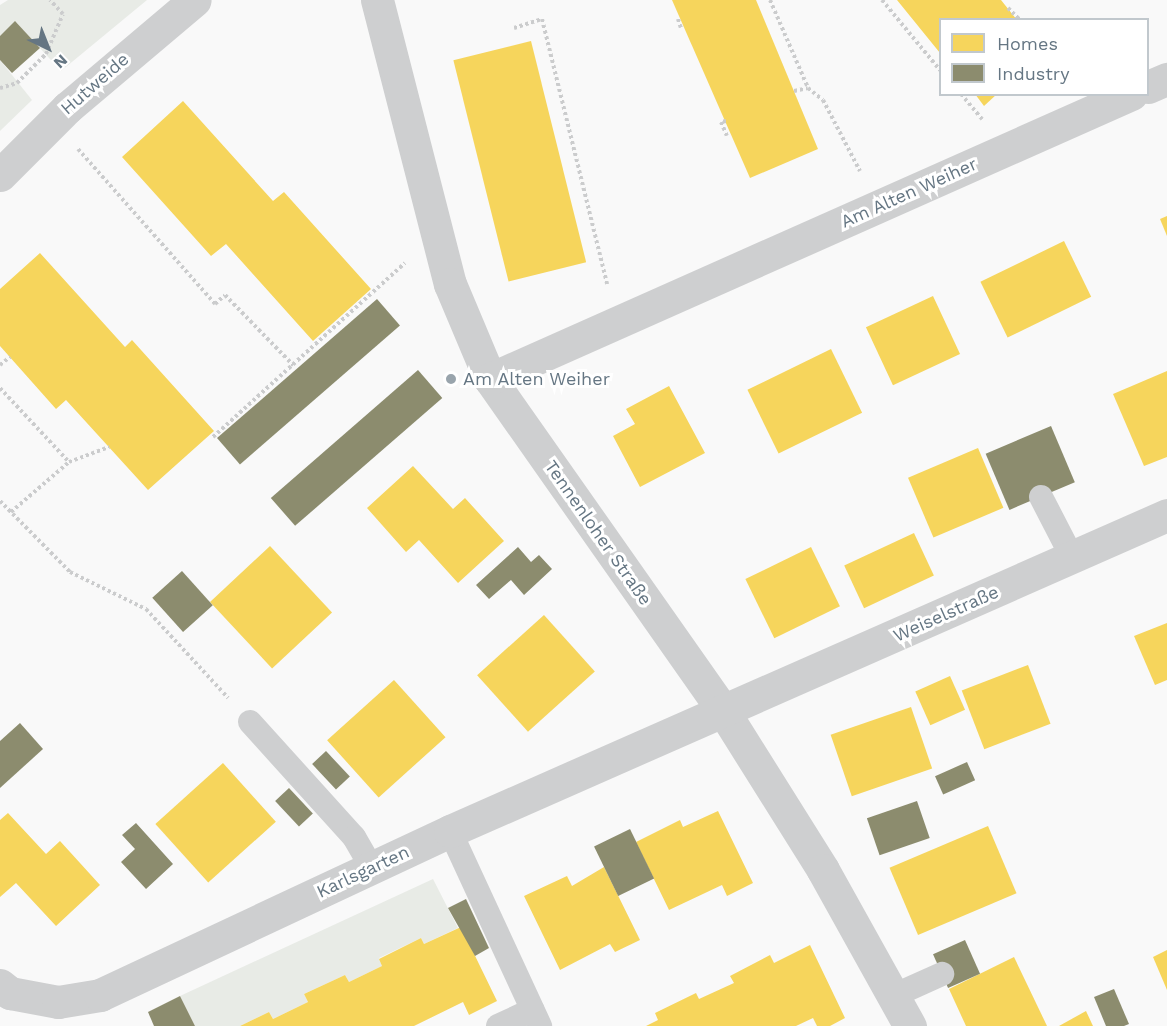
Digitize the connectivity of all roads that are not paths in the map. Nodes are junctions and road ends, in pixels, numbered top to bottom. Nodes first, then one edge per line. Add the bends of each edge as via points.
1 (195, 0) edge
2 (378, 0) edge
3 (1167, 79) edge
4 (1149, 87) edge
5 (1127, 96) edge
6 (0, 175) edge
7 (490, 379) junction
8 (1041, 497) dead end
9 (1167, 515) edge
10 (1072, 557) junction
11 (724, 712) junction
12 (249, 722) road end
13 (450, 831) junction
14 (370, 867) junction
15 (942, 974) dead end
16 (0, 985) edge
17 (893, 996) junction
18 (536, 1018) edge
19 (498, 1026) edge
20 (910, 1026) edge

1 - 6 street, Hutweide via 67,108
2 - 7 street, Tennenloher Straße via 450,284
3 - 4 street
5 - 7 street, Am Alten Weiher
7 - 11 street, Tennenloher Straße
8 - 10 lane
9 - 10 street, Weiselstraße
10 - 11 street, Weiselstraße
11 - 13 street, Karlsgarten
11 - 17 street, Tennenloher Straße via 822,870
12 - 14 lane via 354,837
13 - 14 street, Karlsgarten
13 - 18 lane
14 - 16 street, Karlsgarten via 100,996 58,1002 10,993
15 - 17 lane
17 - 20 street, Tennenloher Straße
18 - 19 lane

